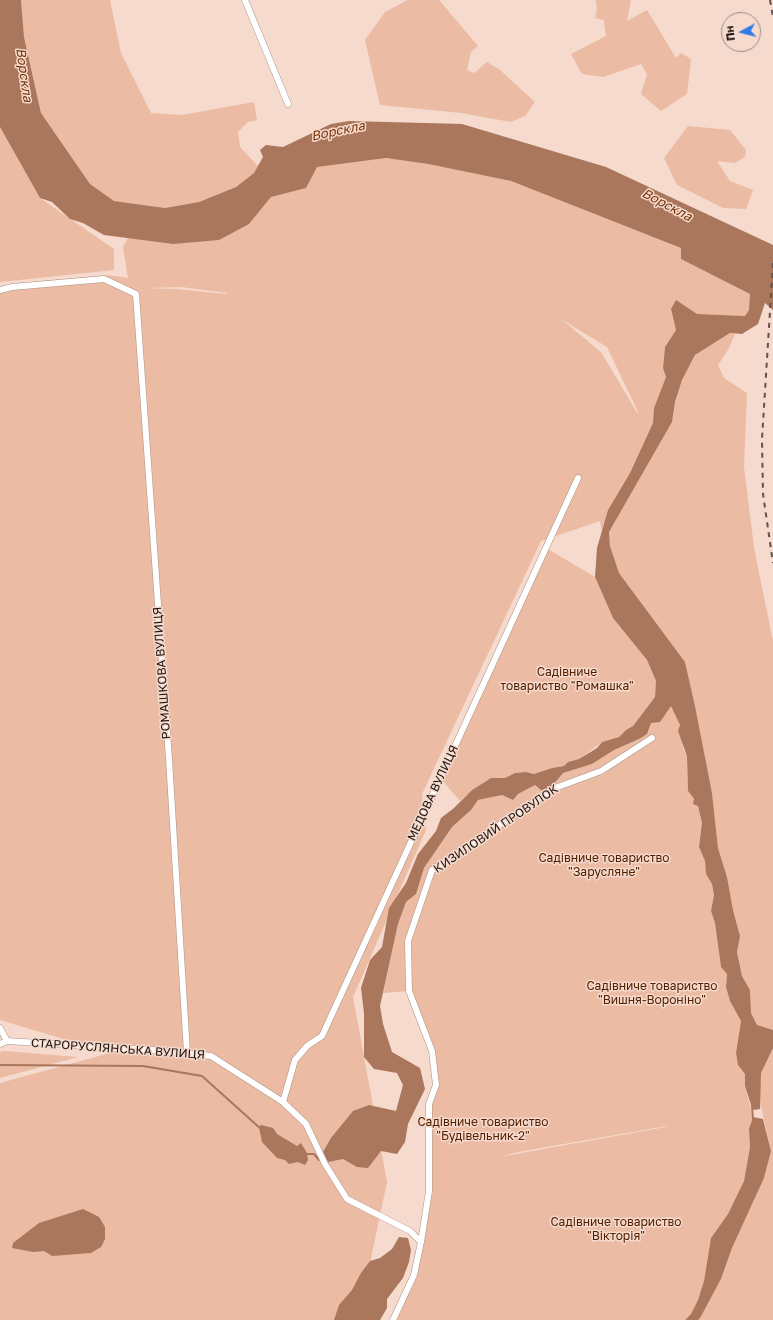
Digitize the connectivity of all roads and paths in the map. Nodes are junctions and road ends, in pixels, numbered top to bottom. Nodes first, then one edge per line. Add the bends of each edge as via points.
1 (245, 0) edge
2 (288, 104) dead end
3 (0, 290) edge
4 (578, 478) dead end
5 (652, 738) dead end
6 (0, 1028) edge
7 (8, 1042) junction
8 (0, 1044) edge
9 (187, 1053) junction
10 (283, 1102) junction
11 (422, 1242) junction
12 (393, 1320) edge

1 - 2 street
3 - 9 street, РОМАШКОВА ВУЛИЦЯ via 104,279 136,294
4 - 10 street, МЕДОВА ВУЛИЦЯ via 322,1036 307,1046 295,1060
5 - 11 street, КИЗИЛОВИЙ ПРОВУЛОК via 601,771 555,788 432,870 408,941 409,991 432,1051 436,1085 430,1104 429,1191
6 - 7 street
7 - 8 street, СТАРОРУСЛЯНСЬКА ВУЛИЦЯ
7 - 9 street, СТАРОРУСЛЯНСЬКА ВУЛИЦЯ
9 - 10 street, СТАРОРУСЛЯНСЬКА ВУЛИЦЯ via 211,1056
10 - 11 street, СТАРОРУСЛЯНСЬКА ВУЛИЦЯ via 306,1124 325,1164 346,1199 410,1231
11 - 12 street, КИЗИЛОВИЙ ПРОВУЛОК via 414,1275

